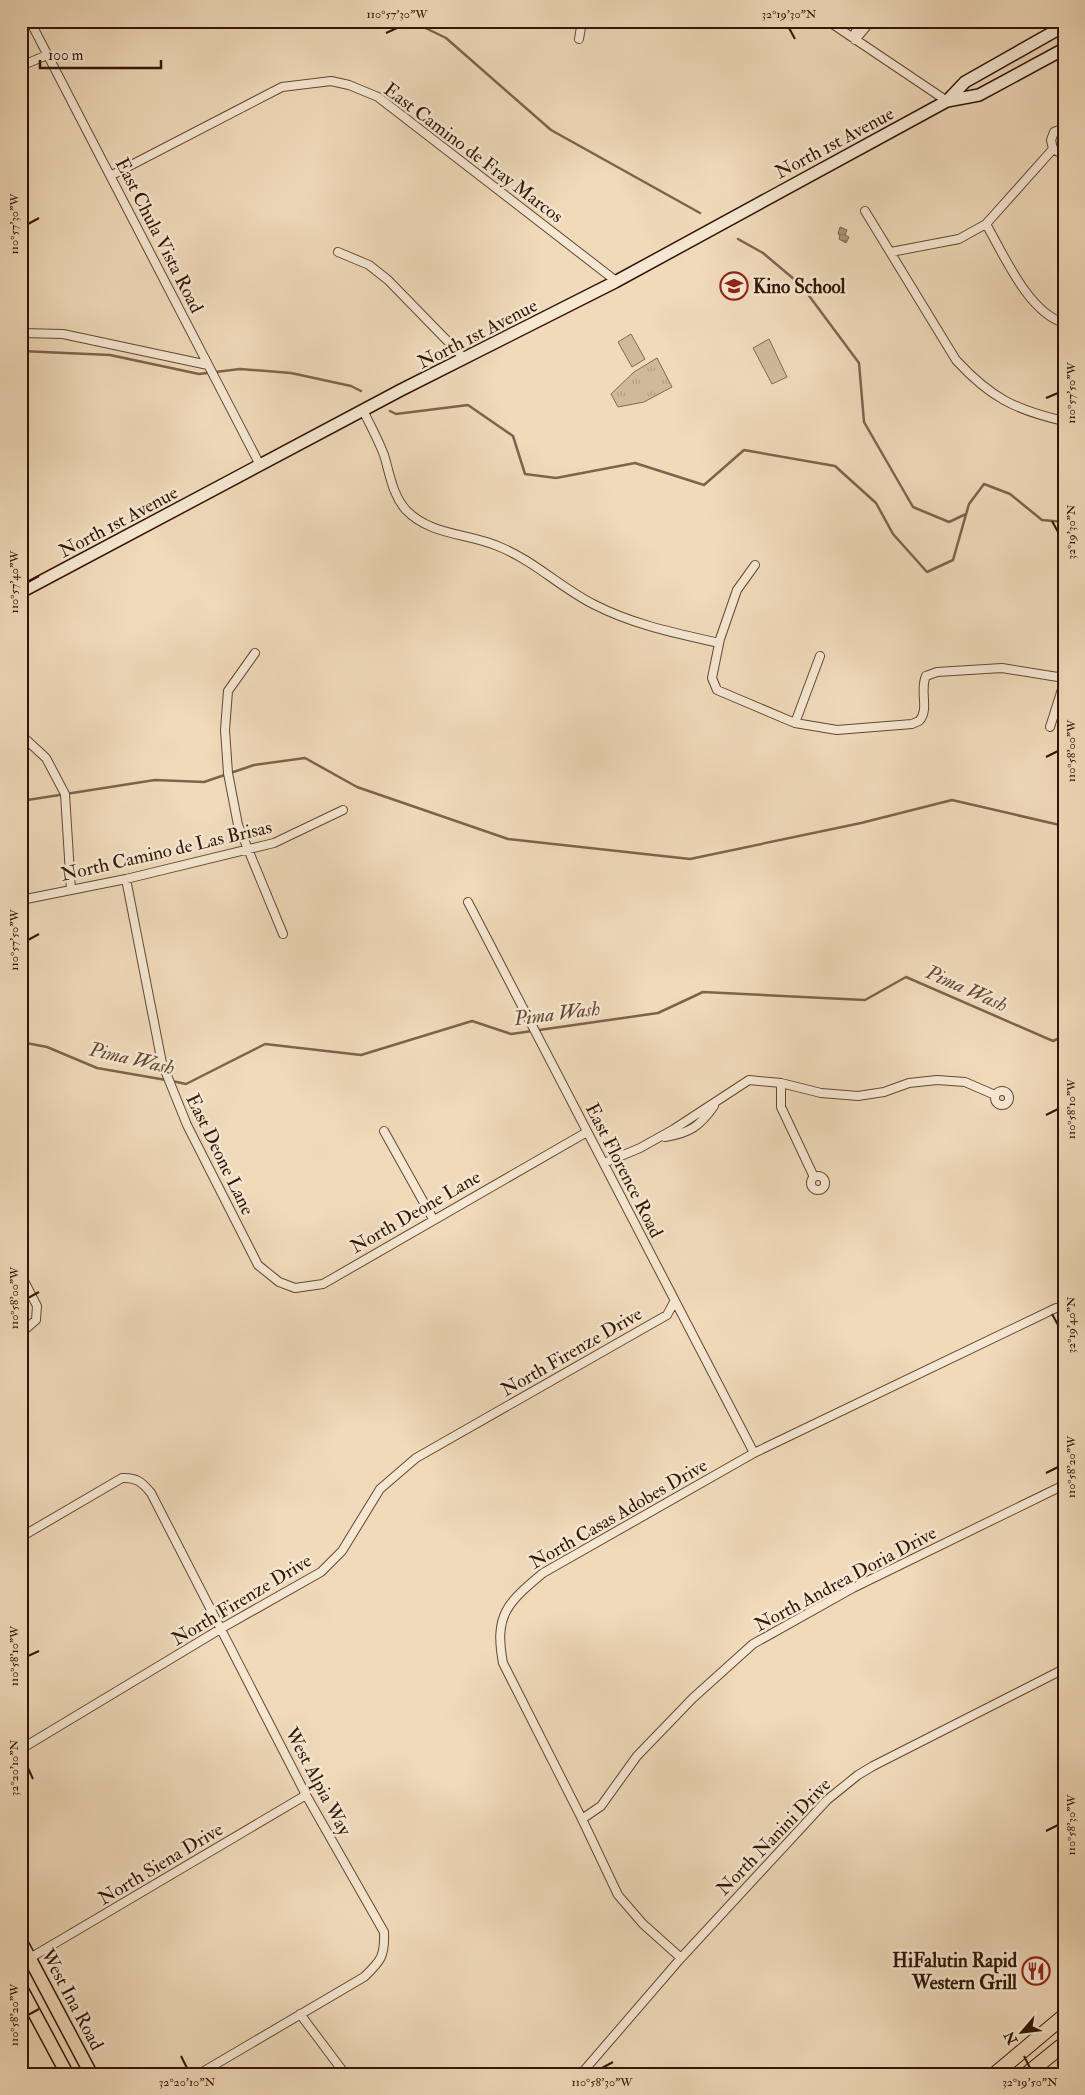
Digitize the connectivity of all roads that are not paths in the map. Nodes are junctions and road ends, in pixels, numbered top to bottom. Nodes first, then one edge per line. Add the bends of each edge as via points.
1 (30, 21) edge
2 (582, 21) edge
3 (828, 21) edge
4 (862, 21) edge
5 (871, 21) edge
6 (1064, 26) edge
7 (579, 39) dead end
8 (855, 40) junction
9 (1064, 49) edge
10 (47, 55) junction
11 (21, 66) edge
12 (947, 101) junction
13 (1064, 128) edge
14 (1053, 149) junction
15 (1064, 155) edge
16 (112, 175) junction
17 (865, 212) dead end
18 (986, 224) junction
19 (338, 252) dead end
20 (891, 252) junction
21 (616, 281) junction
22 (1064, 323) edge
23 (21, 333) edge
24 (465, 359) junction
25 (208, 365) junction
26 (363, 410) junction
27 (1064, 421) edge
28 (260, 465) junction
29 (755, 565) dead end
30 (21, 592) edge
31 (719, 643) junction
32 (255, 653) dead end
33 (820, 656) dead end
34 (1064, 678) edge
35 (1064, 683) edge
36 (795, 724) junction
37 (1050, 726) dead end
38 (21, 735) edge
39 (343, 810) dead end
40 (247, 850) junction
41 (126, 879) junction
42 (71, 890) junction
43 (21, 900) edge
44 (468, 902) dead end
45 (284, 934) dead end
46 (782, 1083) junction
47 (995, 1095) dead end
48 (384, 1131) dead end
49 (587, 1132) junction
50 (604, 1162) junction
51 (814, 1177) dead end
52 (432, 1219) junction
53 (258, 1265) joint
54 (21, 1275) edge
55 (674, 1302) junction
56 (1064, 1308) edge
57 (21, 1333) edge
58 (754, 1452) junction
59 (1064, 1485) edge
60 (21, 1536) edge
61 (222, 1628) junction
62 (1064, 1669) edge
63 (21, 1749) edge
64 (306, 1795) junction
65 (582, 1819) junction
66 (21, 1942) edge
67 (30, 1958) junction
68 (681, 1958) junction
69 (21, 1988) edge
70 (300, 2014) junction
71 (1064, 2016) edge
72 (1064, 2044) edge
73 (67, 2074) edge
74 (91, 2074) edge
75 (199, 2074) edge
76 (345, 2074) edge
77 (581, 2074) edge
78 (994, 2074) edge
79 (1027, 2074) edge

1 - 10 street, East Chula Vista Road
2 - 7 street
3 - 8 street
4 - 8 street
5 - 8 street
6 - 12 main road, North 1st Avenue via 965,82
8 - 12 street
9 - 12 main road, North 1st Avenue via 979,95
10 - 11 street
10 - 16 street, East Chula Vista Road
12 - 21 main road, North 1st Avenue
13 - 14 street via 1052,136
14 - 15 street
14 - 18 street
16 - 21 street, East Camino de Fray Marcos via 282,87 331,81 378,97
16 - 25 street, East Chula Vista Road
17 - 20 street
18 - 20 street via 960,239
18 - 22 street via 1032,301 1054,320
19 - 24 street via 369,264 388,280
20 - 27 street via 956,360 974,380 996,398 1036,415
21 - 24 main road, North 1st Avenue
23 - 25 street via 63,334
24 - 26 main road, North 1st Avenue
25 - 28 street, East Chula Vista Road
26 - 28 main road, North 1st Avenue
26 - 31 street via 379,443 398,500 422,523 498,546 534,564 581,597 626,618 674,634
28 - 30 main road, North 1st Avenue
29 - 31 street via 737,590
31 - 36 street via 711,688
32 - 40 street via 228,690 225,730 228,773 238,825
33 - 36 street
34 - 36 street via 1002,668 937,672 924,675 921,723 837,730
35 - 37 street
38 - 42 street via 46,758 65,794
39 - 40 street, North Camino de Las Brisas via 274,843
40 - 41 street, North Camino de Las Brisas
40 - 45 street
41 - 42 street, North Camino de Las Brisas
41 - 53 street, East Deone Lane via 162,1063 187,1125
42 - 43 street, North Camino de Las Brisas
44 - 49 street, East Florence Road
46 - 47 street via 821,1093 858,1096 884,1092 909,1083 937,1080 965,1082
46 - 50 street via 749,1080 718,1100 700,1125 677,1135 658,1138
46 - 51 street via 782,1107
48 - 52 street
49 - 50 street, East Florence Road
49 - 52 street, North Deone Lane
50 - 55 street, East Florence Road
52 - 53 street, North Deone Lane via 323,1284 295,1288 279,1282
54 - 57 street via 37,1306 36,1320
55 - 58 street, East Florence Road
55 - 61 street, North Firenze Drive via 667,1315 416,1458 380,1489 342,1551 321,1572
56 - 58 street, North Casas Adobes Drive via 1056,1308
58 - 65 street, North Casas Adobes Drive via 543,1573 516,1596 501,1620 499,1642 503,1663
59 - 65 street, North Andrea Doria Drive via 853,1588 753,1644 693,1698 637,1756 601,1806
60 - 61 street, West Alpia Way via 109,1484 133,1477 151,1493
61 - 63 street, North Firenze Drive
61 - 64 street, West Alpia Way
62 - 68 street, North Nanini Drive via 858,1775 827,1800
64 - 67 street, North Siena Drive
64 - 70 street, West Alpia Way via 384,1932 384,1949 380,1963 364,1976
65 - 68 street, North Casas Adobes Drive via 618,1895 643,1924
66 - 67 main road, West Ina Road
67 - 74 main road, West Ina Road
68 - 77 street, North Nanini Drive
69 - 73 main road
70 - 75 street
70 - 76 street
71 - 78 highway
72 - 79 highway

